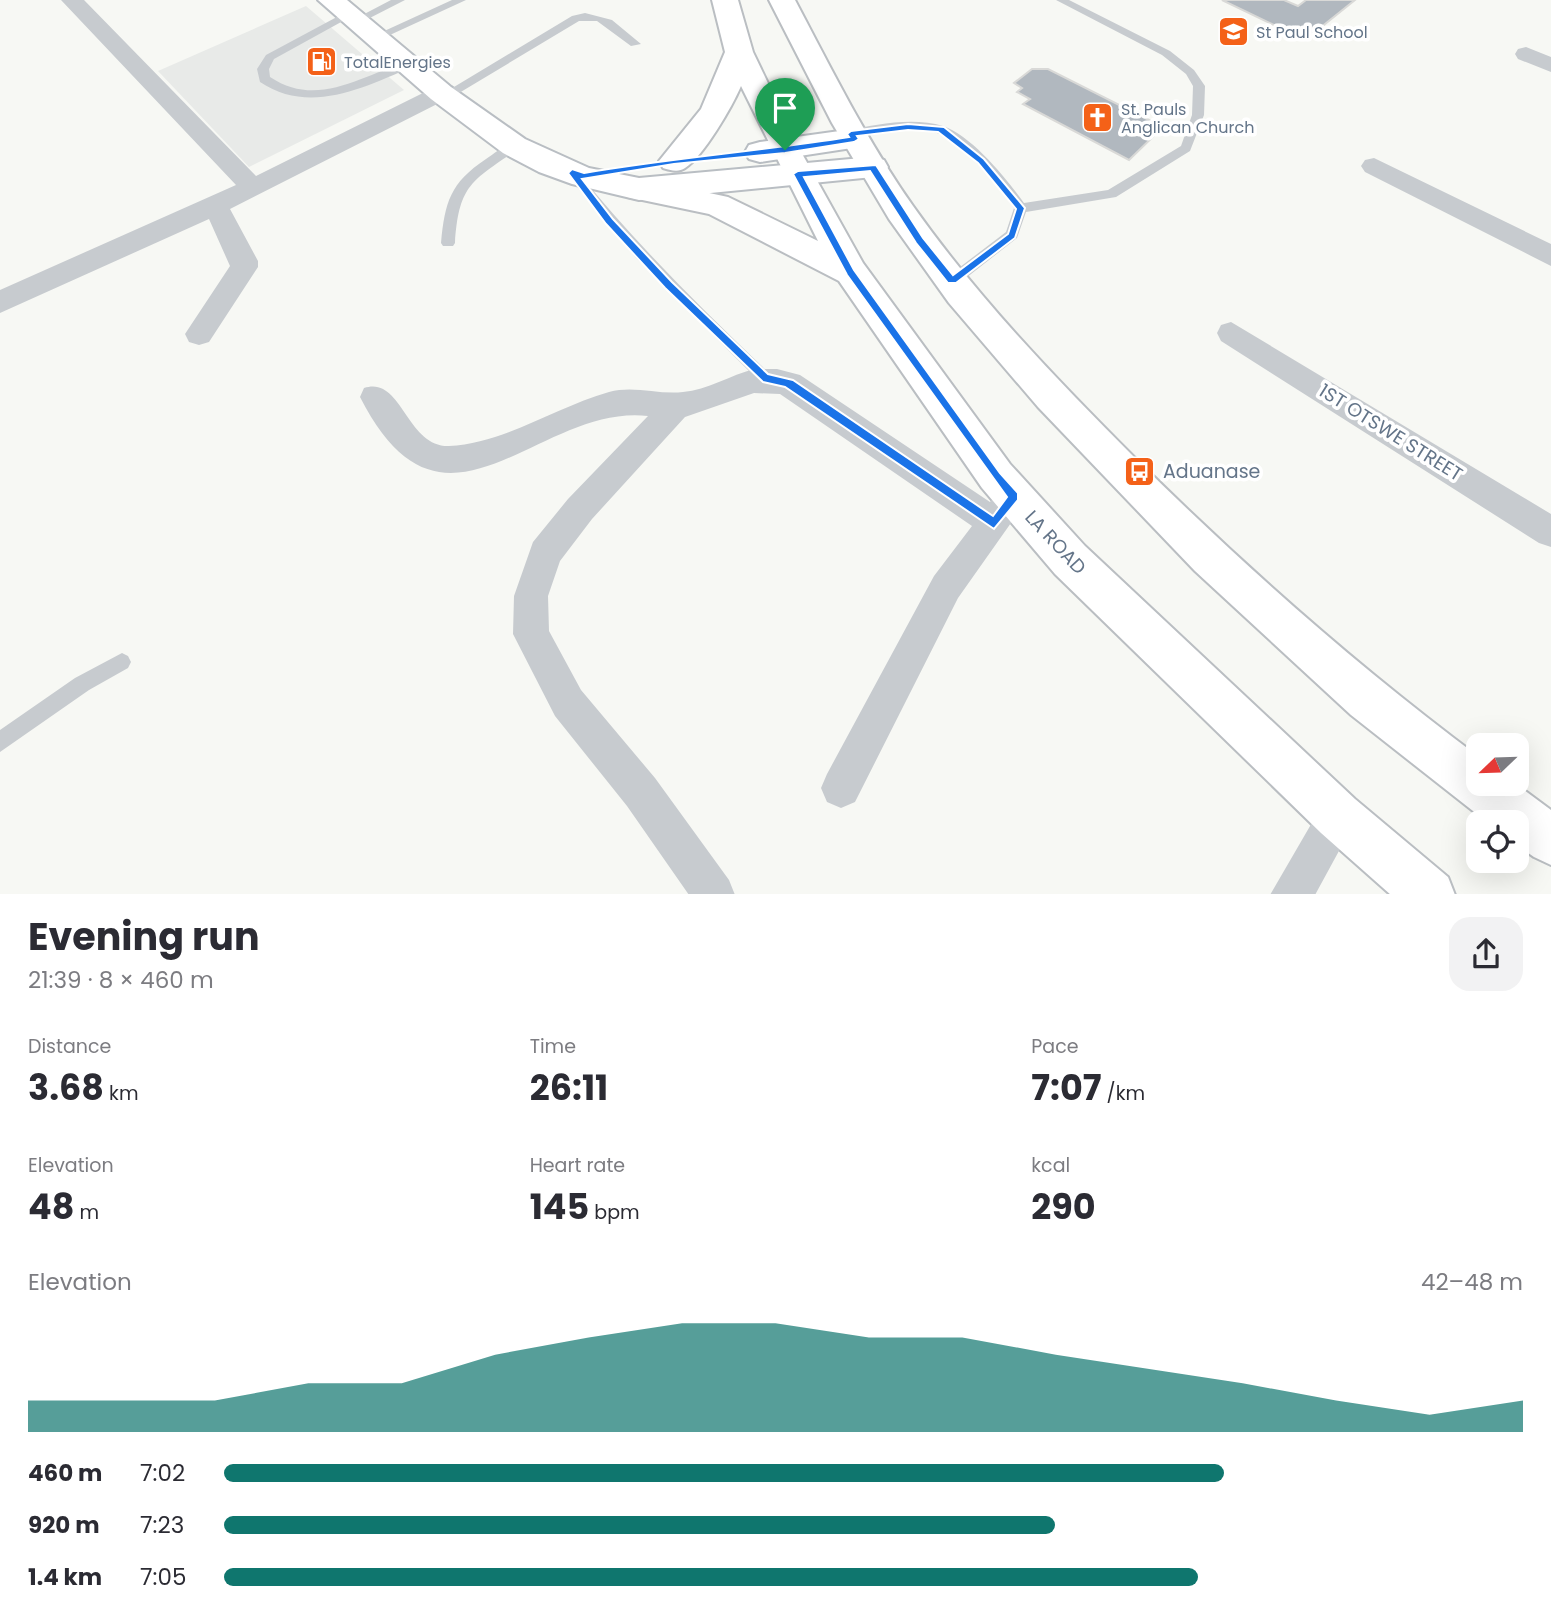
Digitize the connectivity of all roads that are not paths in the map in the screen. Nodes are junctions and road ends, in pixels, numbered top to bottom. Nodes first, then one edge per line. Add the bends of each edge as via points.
1 (72, 0) edge
2 (400, 0) edge
3 (461, 0) edge
4 (725, 0) edge
5 (782, 0) edge
6 (1061, 0) edge
7 (353, 18) edge
8 (635, 44) dead end
9 (739, 52) junction
10 (1526, 54) dead end
11 (408, 65) junction
12 (1551, 65) edge
13 (443, 94) junction
14 (514, 146) junction
15 (859, 147) junction
16 (674, 161) junction
17 (791, 162) junction
18 (1374, 166) dead end
19 (578, 175) junction
20 (253, 188) junction
21 (639, 190) junction
22 (215, 205) junction
23 (1021, 208) junction
24 (447, 243) dead end
25 (1551, 256) edge
26 (851, 272) junction
27 (952, 281) junction
28 (0, 302) edge
29 (1231, 333) dead end
30 (198, 334) dead end
31 (766, 379) junction
32 (375, 397) dead end
33 (677, 406) junction
34 (1004, 510) junction
35 (1551, 532) edge
36 (122, 662) dead end
37 (0, 742) edge
38 (841, 788) dead end
39 (1338, 816) junction
40 (1551, 840) edge
41 (714, 894) edge
42 (1291, 894) edge
43 (1430, 894) edge

1 - 20 street
2 - 7 lane
3 - 7 lane
4 - 9 main road, LA ROAD
5 - 15 main road
6 - 23 lane via 1166,53 1190,72 1199,86 1199,115 1186,148 1111,194
7 - 11 main road
7 - 11 lane via 270,57 264,79 286,93 321,93
8 - 13 lane via 600,15 588,14
9 - 16 main road via 713,118
9 - 17 main road, LA ROAD
10 - 12 street
11 - 13 main road
13 - 14 main road
13 - 20 street
14 - 19 main road
14 - 24 lane via 458,186
15 - 17 main road
15 - 23 lane via 908,127 941,129 981,161
15 - 27 main road
16 - 17 main road
16 - 19 main road
17 - 21 main road
17 - 26 main road, LA ROAD
18 - 25 street
19 - 21 main road
19 - 31 lane via 609,221
20 - 22 street
21 - 26 main road via 717,205
22 - 28 street
22 - 30 street via 244,267
23 - 27 lane via 1012,235
26 - 34 main road, LA ROAD via 996,477
27 - 40 main road via 1061,407 1152,502 1407,731
29 - 35 street, 1ST OTSWE STREET
31 - 33 street
31 - 34 street via 789,384
32 - 33 street via 414,448 429,457 454,459 485,452 614,402
33 - 41 street via 545,553 531,596 531,634 568,703 641,792
34 - 38 street via 941,597
34 - 39 main road, LA ROAD via 1070,560
36 - 37 lane via 82,684
39 - 42 street
39 - 43 main road, LA ROAD

